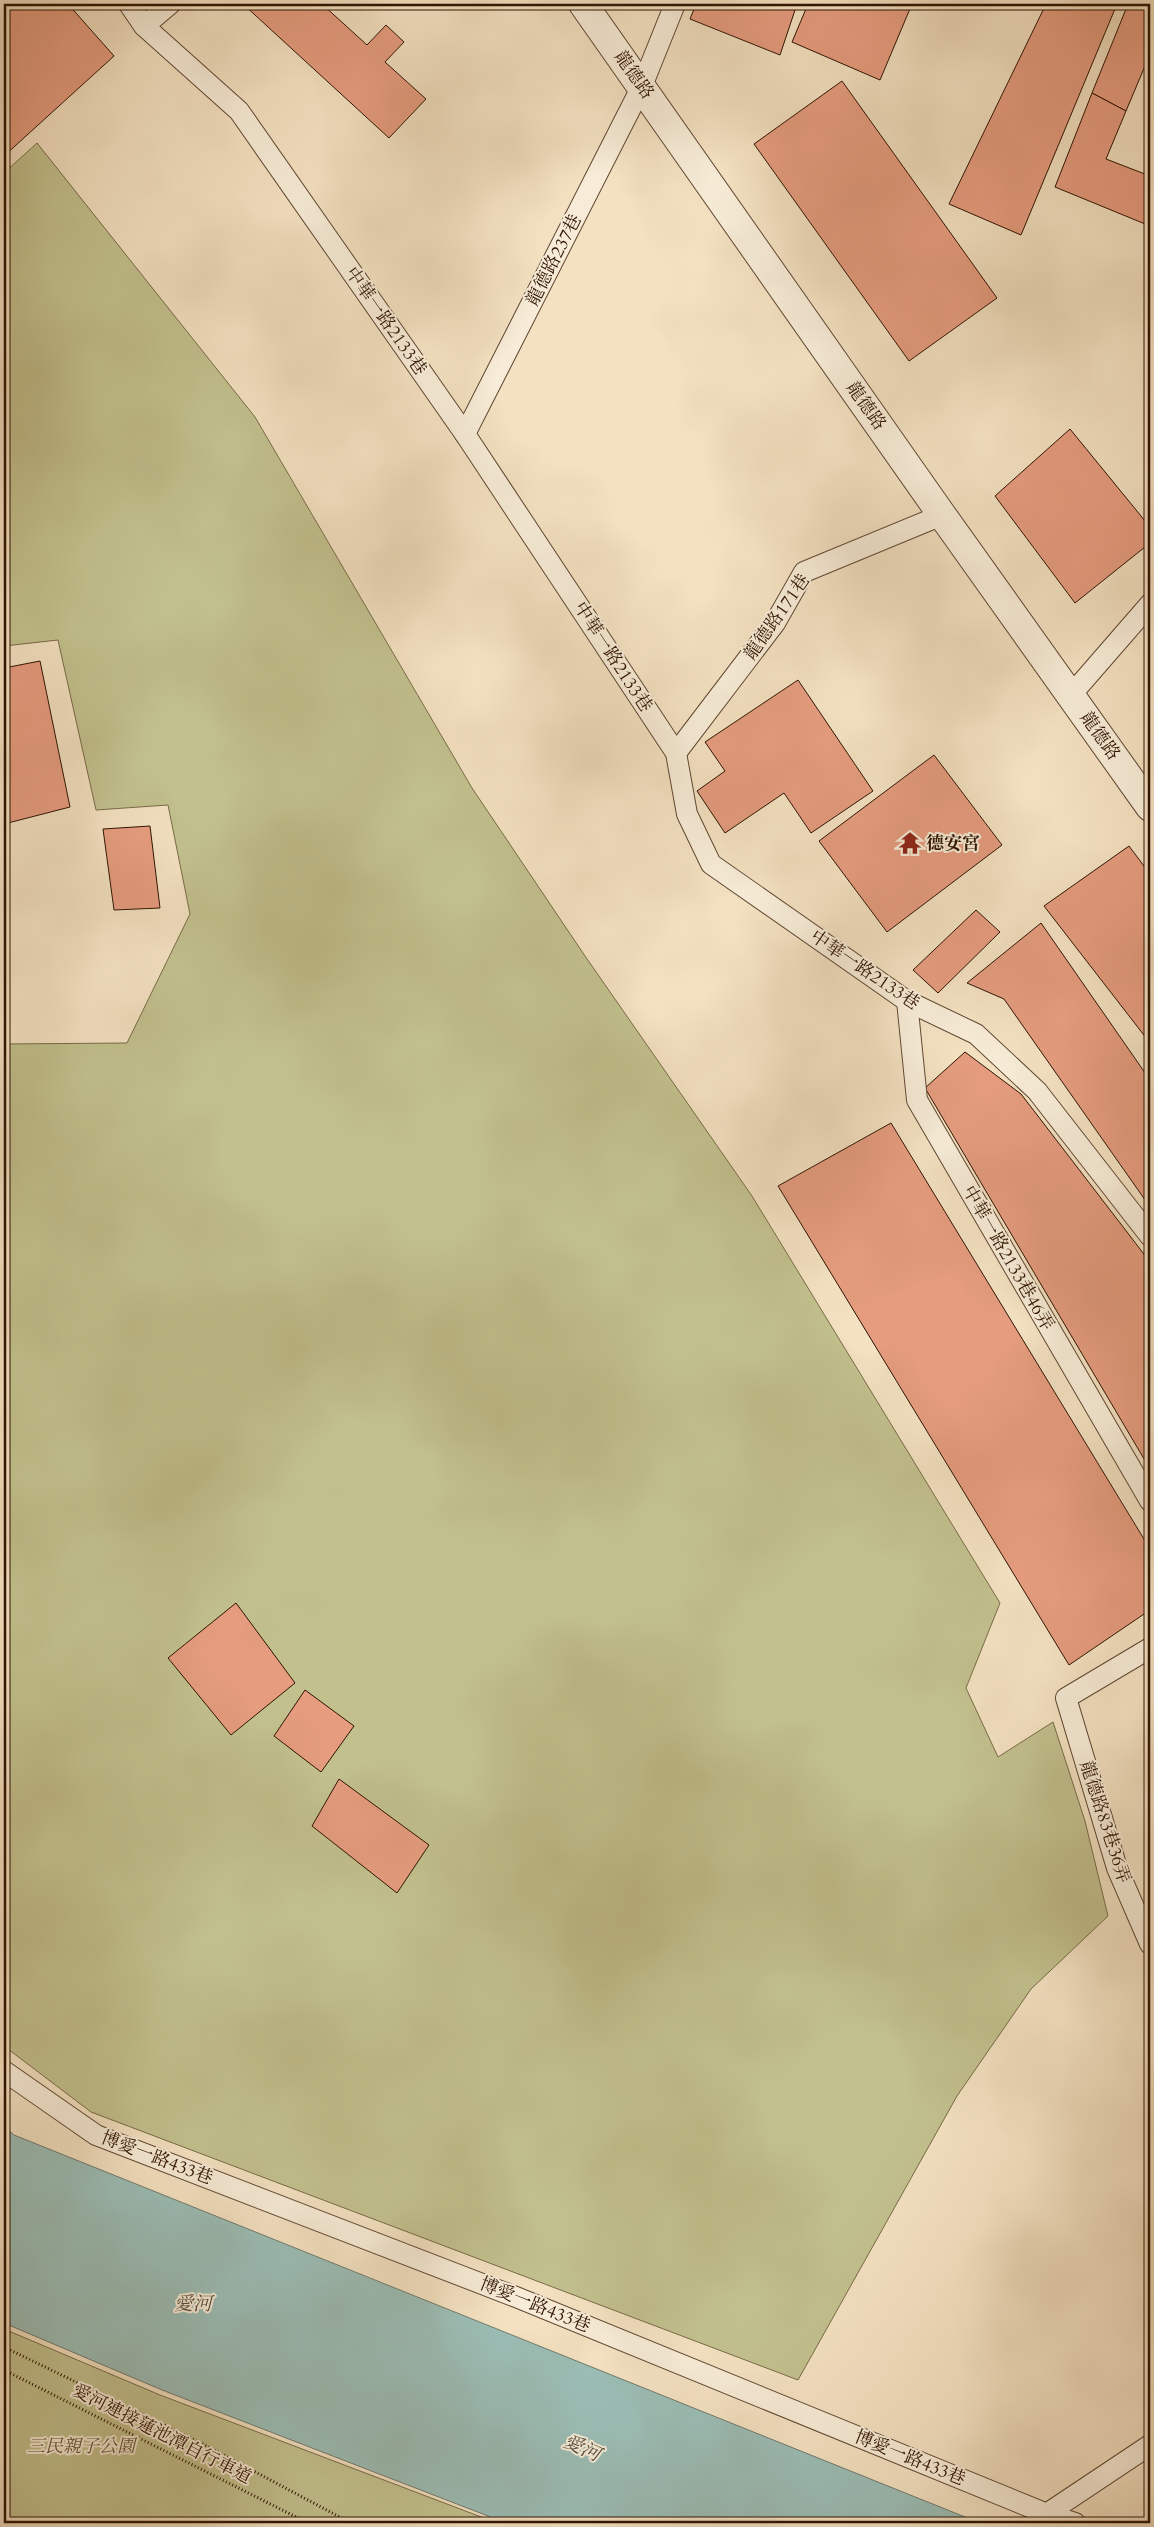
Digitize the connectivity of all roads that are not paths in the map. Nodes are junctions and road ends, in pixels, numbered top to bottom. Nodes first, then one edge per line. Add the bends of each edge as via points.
1 (129, 4) edge
2 (170, 4) edge
3 (583, 4) edge
4 (674, 4) edge
5 (144, 26) junction
6 (642, 86) junction
7 (465, 434) junction
8 (942, 515) junction
9 (1150, 604) edge
10 (1071, 695) junction
11 (676, 753) junction
12 (1150, 808) edge
13 (907, 1001) junction
14 (1150, 1236) edge
15 (1150, 1501) edge
16 (1150, 1648) edge
17 (1150, 1944) edge
18 (4, 2071) edge
19 (1150, 2445) edge
20 (1040, 2519) edge
21 (1075, 2523) edge

1 - 5 lane, 中華一路2133巷
2 - 5 lane
3 - 6 street, 龍德路
4 - 6 lane, 龍德路237巷
5 - 7 lane, 中華一路2133巷 via 239,111
6 - 7 lane, 龍德路237巷
6 - 8 street, 龍德路
7 - 11 lane, 中華一路2133巷
8 - 10 street, 龍德路
8 - 11 lane, 龍德路171巷 via 804,572 775,623
9 - 10 lane
10 - 12 street, 龍德路
11 - 13 lane, 中華一路2133巷 via 686,814 711,864
13 - 14 lane, 中華一路2133巷 via 976,1034 1037,1091
13 - 15 lane, 中華一路2133巷46弄 via 917,1100
16 - 17 lane, 龍德路83巷36弄 via 1066,1698 1117,1868
18 - 20 lane, 博愛一路433巷 via 96,2135 516,2296
19 - 20 lane
20 - 21 lane, 博愛一路433巷

